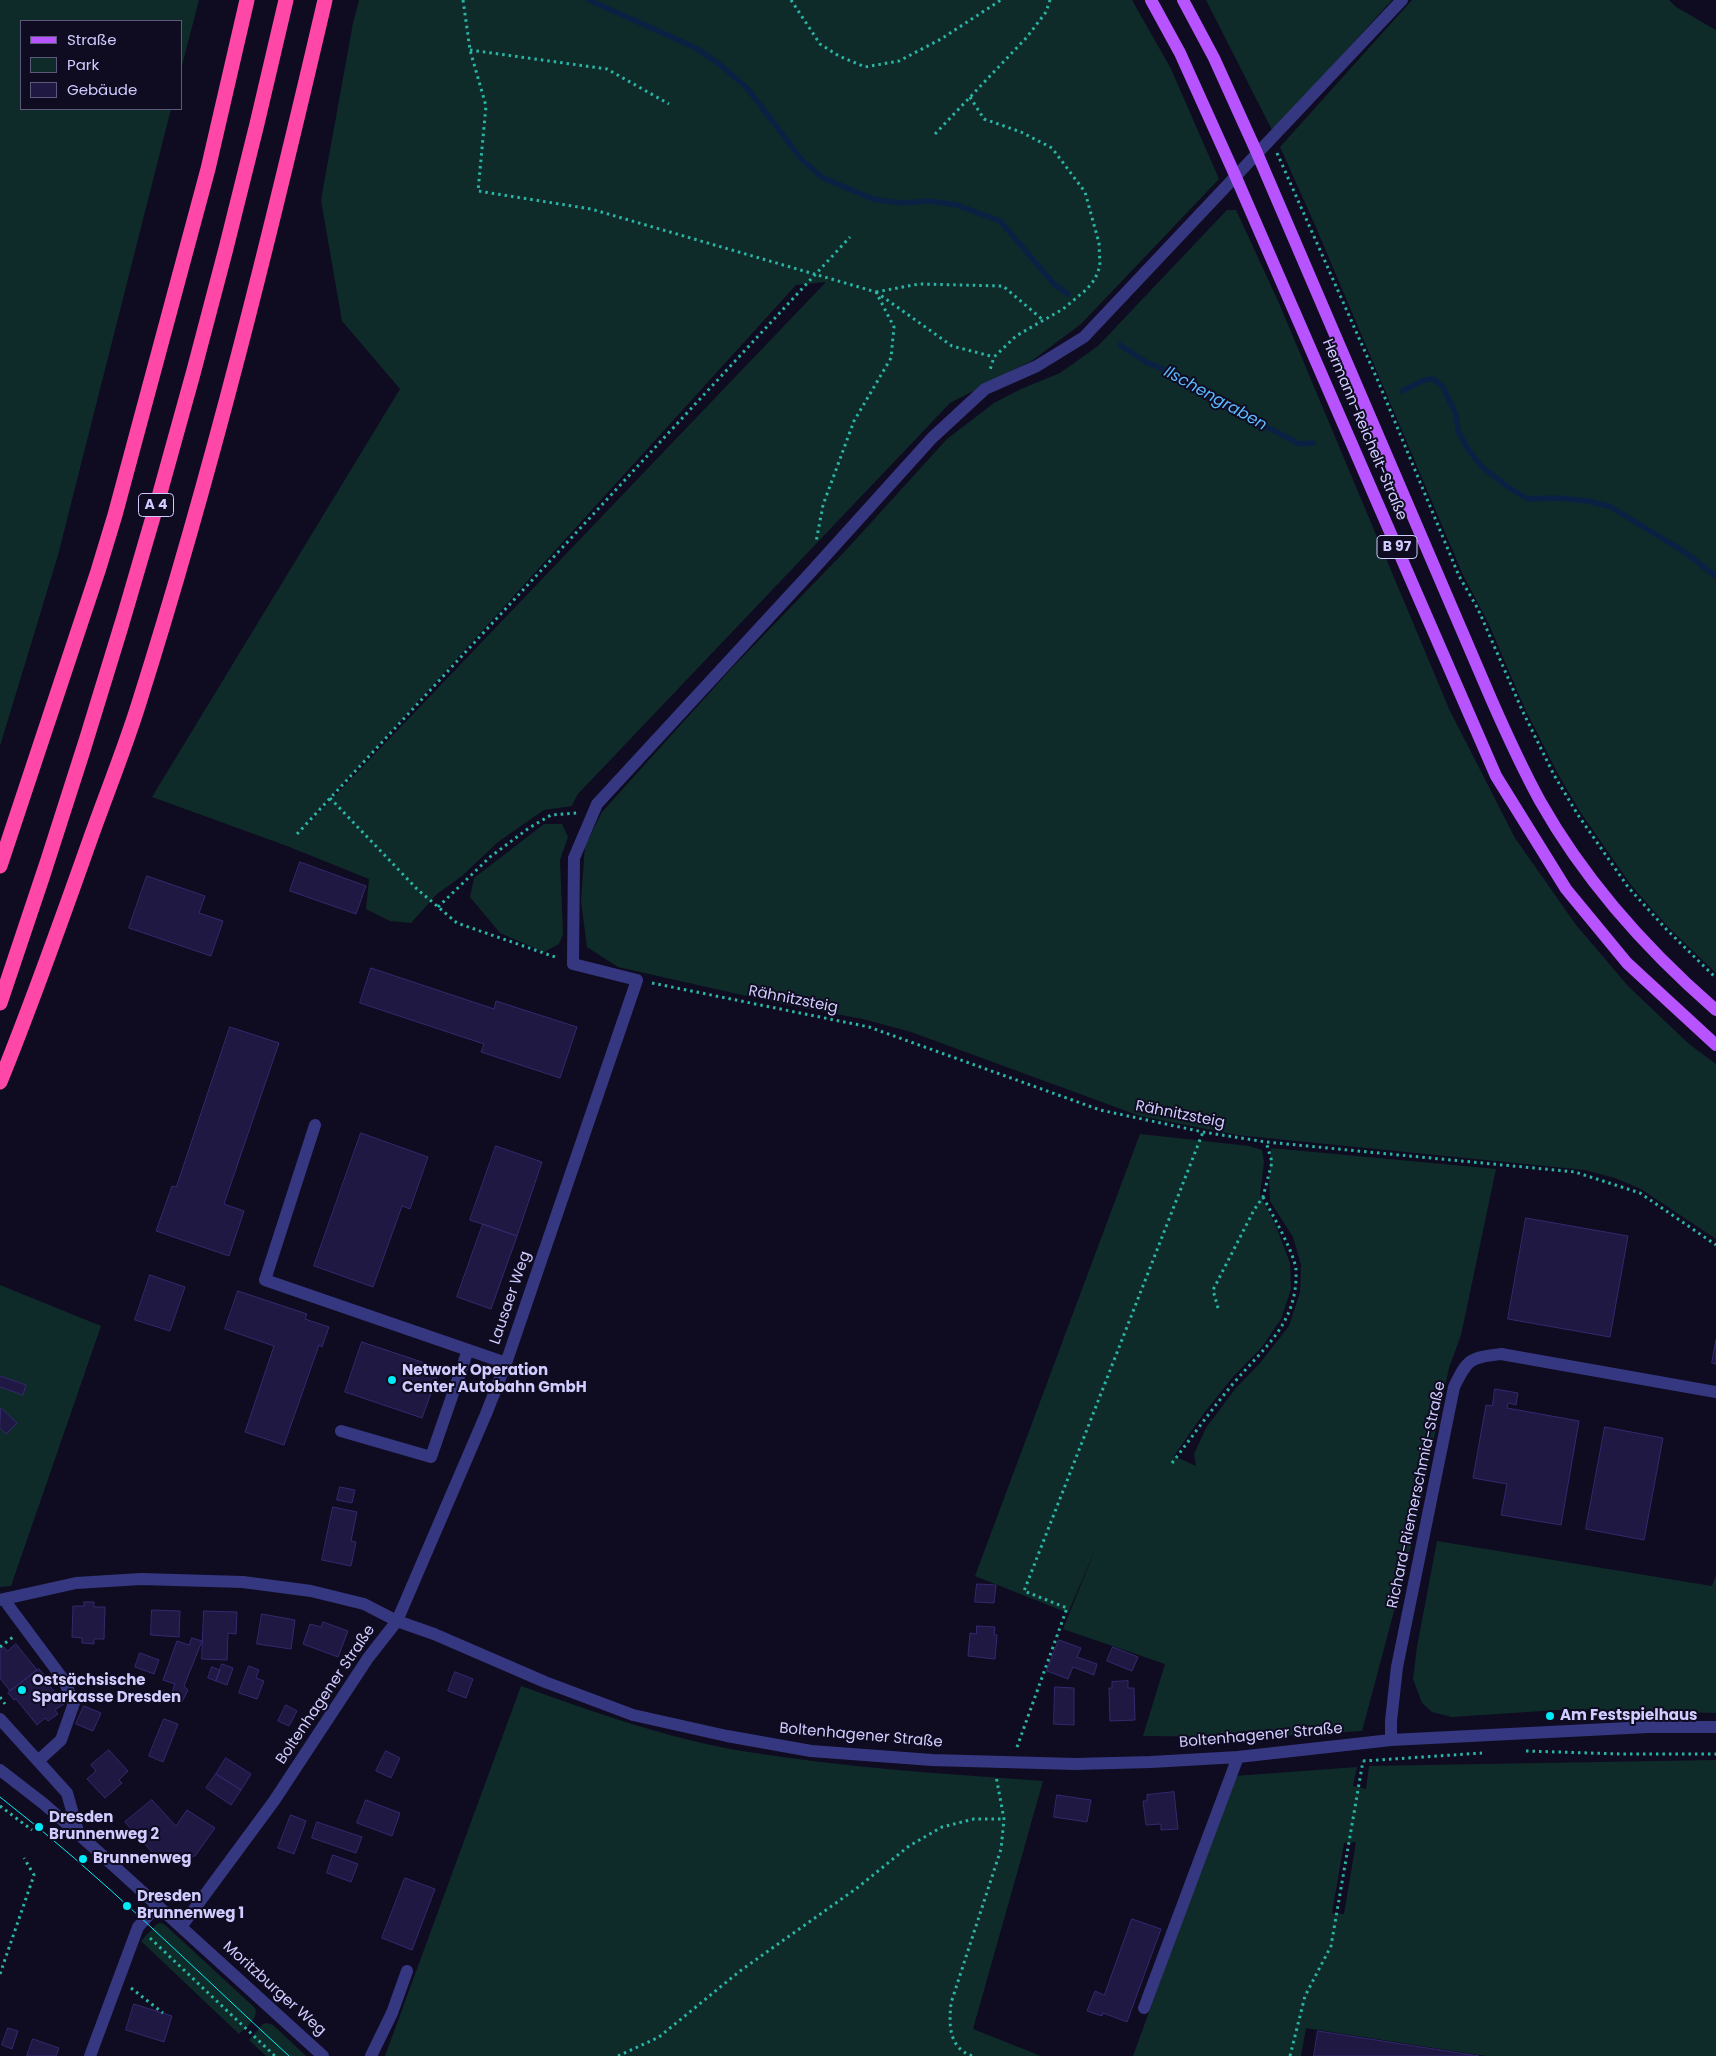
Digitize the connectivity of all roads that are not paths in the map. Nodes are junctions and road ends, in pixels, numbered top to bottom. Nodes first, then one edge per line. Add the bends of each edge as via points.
1 (247, 0) edge
2 (286, 0) edge
3 (325, 0) edge
4 (1151, 0) edge
5 (1183, 0) edge
6 (1402, 0) edge
7 (1257, 154) junction
8 (1235, 175) junction
9 (0, 866) edge
10 (0, 1003) edge
11 (1716, 1010) edge
12 (1716, 1045) edge
13 (0, 1082) edge
14 (315, 1125) dead end
15 (468, 1350) junction
16 (506, 1363) junction
17 (1716, 1392) edge
18 (341, 1431) dead end
19 (3, 1599) edge
20 (397, 1621) junction
21 (0, 1719) edge
22 (1716, 1728) edge
23 (1391, 1740) junction
24 (1238, 1757) junction
25 (38, 1761) junction
26 (0, 1770) edge
27 (79, 1835) junction
28 (158, 1906) junction
29 (181, 1927) junction
30 (407, 1971) dead end
31 (1144, 2008) dead end
32 (90, 2056) edge
33 (323, 2056) edge
34 (371, 2056) edge

1 - 9 highway, A 4 via 208,169 115,515
2 - 10 highway, A 4 via 181,421 80,761
3 - 13 highway via 284,175 190,532 146,678 35,996
4 - 8 main road, Hermann-Reichelt-Straße / B 97 via 1180,53
5 - 7 main road, Hermann-Reichelt-Straße / B 97 via 1214,58
6 - 7 street
7 - 8 street
7 - 11 main road, Hermann-Reichelt-Straße / B 97 via 1521,765 1562,836 1617,911 1682,980
8 - 12 main road, Hermann-Reichelt-Straße / B 97 via 1496,776 1572,896 1627,963
8 - 16 street, Lausaer Weg via 1084,338 1037,366 985,389 932,438 597,804 574,858 573,964 638,980
14 - 15 street via 265,1280
15 - 16 street
15 - 18 street via 431,1457
16 - 20 street, Lausaer Weg
17 - 23 street, Richard-Riemerschmid-Straße via 1501,1354 1475,1357 1462,1369 1454,1387 1397,1667
19 - 20 street via 76,1583 141,1579 244,1582 320,1593 364,1604
19 - 25 street via 63,1679 74,1703 61,1740
20 - 24 street, Boltenhagener Straße via 633,1715 810,1751 932,1760 1075,1764
20 - 29 street, Boltenhagener Straße via 368,1658 274,1801
21 - 25 street
22 - 23 street, Boltenhagener Straße via 1648,1727
23 - 24 street, Boltenhagener Straße
24 - 31 street
25 - 27 street via 67,1793
26 - 27 street, Moritzburger Weg
27 - 28 street, Moritzburger Weg
28 - 29 street, Moritzburger Weg
28 - 32 street via 138,1927
29 - 33 street, Moritzburger Weg
30 - 34 street via 392,2014

